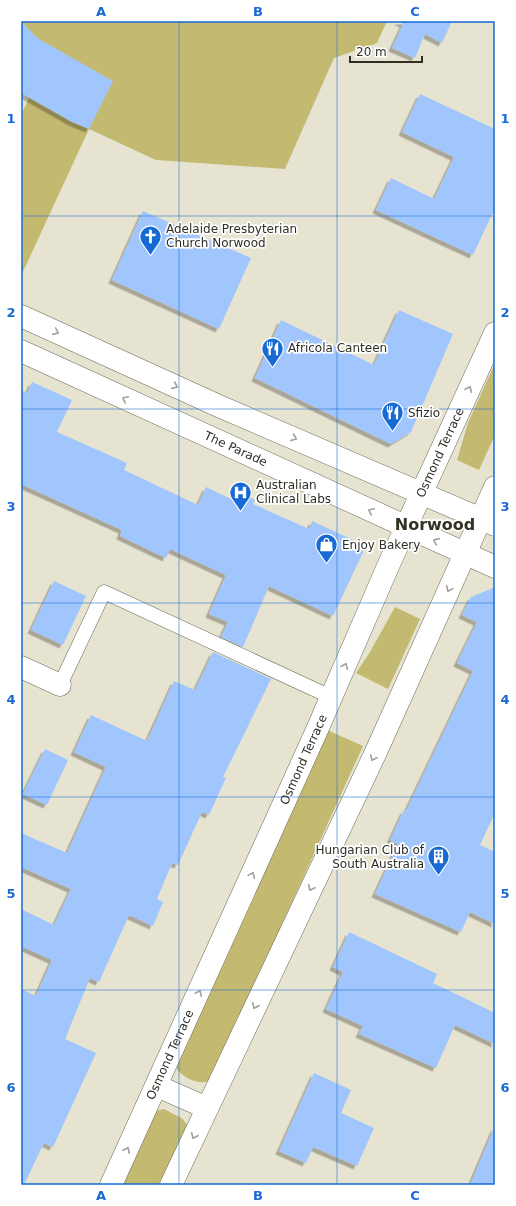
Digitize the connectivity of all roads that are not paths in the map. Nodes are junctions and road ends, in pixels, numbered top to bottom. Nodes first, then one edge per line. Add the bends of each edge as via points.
1 (21, 316) edge
2 (495, 333) edge
3 (80, 343) junction
4 (21, 351) edge
5 (67, 372) junction
6 (495, 487) edge
7 (423, 494) junction
8 (488, 522) edge
9 (406, 527) junction
10 (465, 554) junction
11 (495, 567) edge
12 (21, 667) edge
13 (60, 685) joint
14 (331, 697) junction
15 (157, 1086) junction
16 (207, 1108) junction
17 (111, 1185) edge
18 (171, 1185) edge

1 -> 3 street
7 -> 2 street, Osmond Terrace
3 - 5 street
3 -> 7 street
4 - 5 street, The Parade
9 -> 5 street, The Parade
6 - 8 street
7 - 8 street
7 - 9 street, Osmond Terrace
8 - 10 street
10 -> 9 street, The Parade
14 -> 9 street, Osmond Terrace
10 - 11 street, The Parade
10 -> 16 street via 375,754
12 - 13 street
13 - 14 lane via 104,592
15 -> 14 street, Osmond Terrace
15 - 16 street
17 -> 15 street, Osmond Terrace
16 -> 18 street

